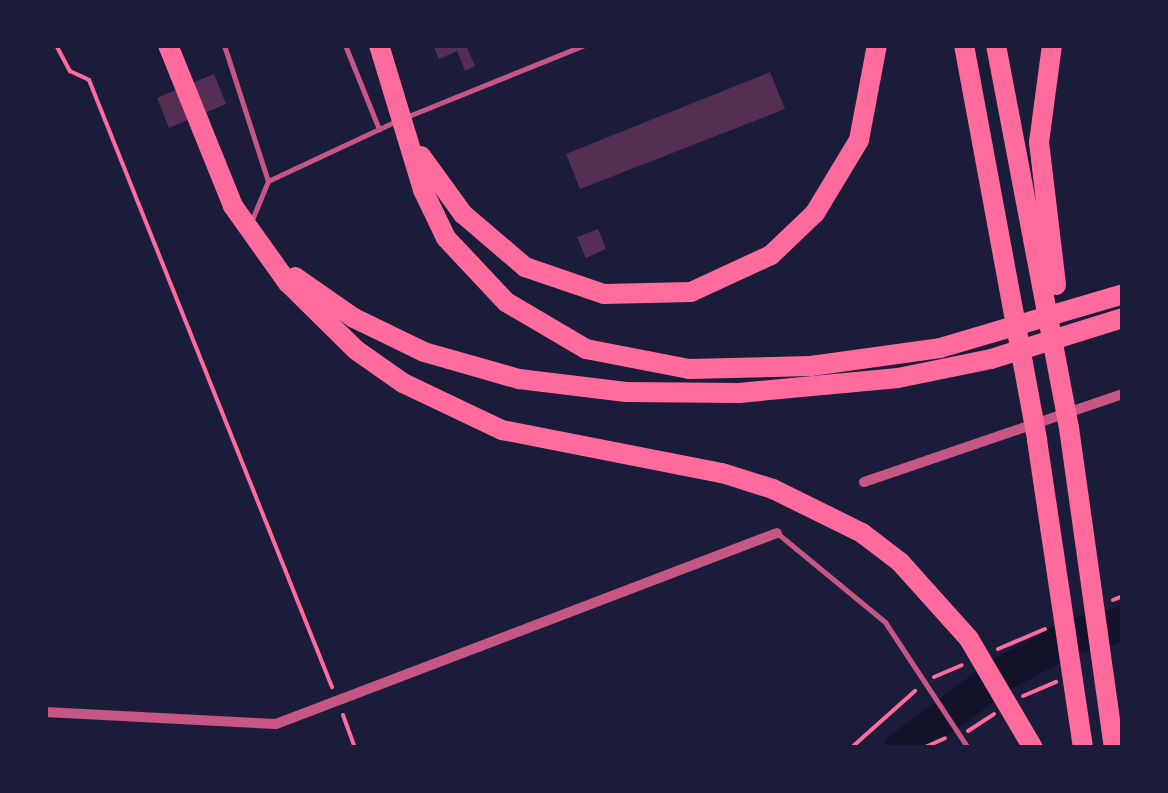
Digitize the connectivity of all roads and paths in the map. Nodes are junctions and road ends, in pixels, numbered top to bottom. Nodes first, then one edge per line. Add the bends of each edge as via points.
1 (56, 45) edge
2 (168, 45) edge
3 (224, 45) edge
4 (345, 45) edge
5 (379, 45) edge
6 (584, 45) edge
7 (877, 45) edge
8 (964, 45) edge
9 (996, 45) edge
10 (1052, 45) edge
11 (402, 118) junction
12 (379, 129) junction
13 (268, 181) junction
14 (248, 230) junction
15 (1050, 293) junction
16 (1123, 294) edge
17 (1123, 318) edge
18 (1123, 394) edge
19 (864, 482) dead end
20 (777, 533) joint
21 (1123, 596) edge
22 (1099, 599) junction
23 (1050, 627) dead end
24 (974, 648) junction
25 (996, 650) dead end
26 (928, 680) junction
27 (339, 704) junction
28 (45, 712) edge
29 (356, 748) edge
30 (851, 748) edge
31 (968, 748) edge
32 (1033, 748) edge
33 (1083, 748) edge
34 (1114, 748) edge

1 - 27 path via 70,71 89,80
2 - 14 highway
3 - 13 lane
4 - 12 lane
5 - 11 highway
6 - 11 lane
7 - 11 highway via 859,140 815,213 745,270 662,297 576,288 502,251 444,190
8 - 33 highway via 1014,304
9 - 15 highway
10 - 15 highway via 1040,142
11 - 12 lane
11 - 16 highway via 433,214 462,260 533,321 616,358 732,370 851,362 986,337
12 - 13 lane
13 - 14 lane
14 - 17 highway via 304,284 389,338 465,366 574,387 739,393 881,380 991,359
14 - 24 highway via 308,306 403,383 502,430 722,473 821,510 900,562
15 - 22 highway
18 - 19 street
20 - 26 lane via 885,622
20 - 27 street
21 - 22 path
22 - 34 highway
23 - 25 path
24 - 26 path
24 - 32 highway
26 - 30 path
26 - 31 lane
27 - 28 street via 276,724
27 - 29 path

